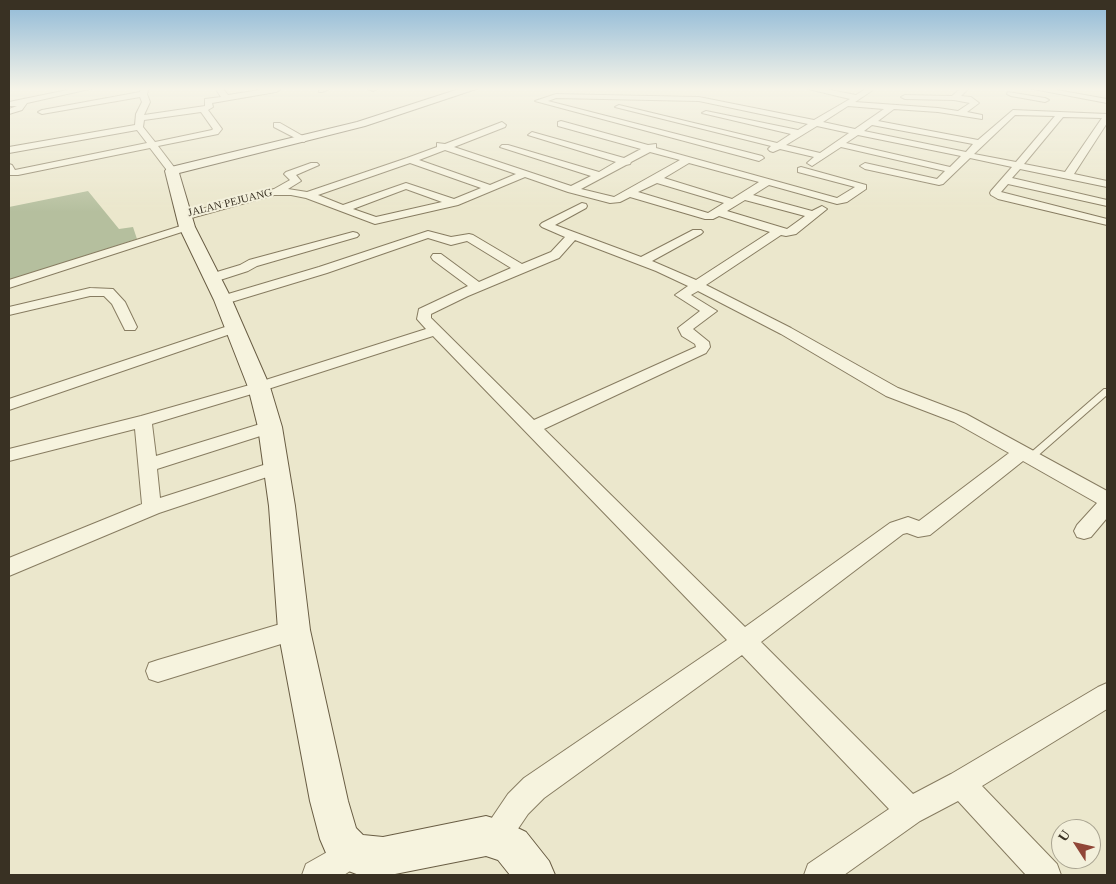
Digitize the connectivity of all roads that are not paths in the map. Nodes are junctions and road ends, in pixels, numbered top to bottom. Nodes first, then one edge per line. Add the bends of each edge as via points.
1 (103, 129) edge
2 (126, 129) edge
3 (143, 129) edge
4 (218, 129) edge
5 (285, 129) edge
6 (341, 129) edge
7 (490, 129) edge
8 (548, 129) edge
9 (564, 129) edge
10 (645, 129) edge
11 (680, 129) edge
12 (709, 129) edge
13 (777, 129) edge
14 (805, 129) edge
15 (838, 129) edge
16 (861, 129) edge
17 (908, 129) edge
18 (990, 129) edge
19 (1048, 129) edge
20 (1099, 129) edge
21 (912, 130) joint
22 (856, 133) junction
23 (27, 134) dead end
24 (798, 134) junction
25 (532, 135) junction
26 (670, 136) junction
27 (304, 139) junction
28 (430, 142) dead end
29 (980, 143) junction
30 (839, 144) junction
31 (154, 145) junction
32 (444, 146) junction
33 (778, 146) junction
34 (649, 149) junction
35 (9, 150) edge
36 (33, 150) junction
37 (880, 154) junction
38 (822, 156) junction
39 (966, 156) junction
40 (759, 158) junction
41 (688, 159) junction
42 (410, 160) junction
43 (627, 162) junction
44 (314, 165) dead end
45 (865, 166) junction
46 (1018, 166) junction
47 (9, 167) edge
48 (723, 169) junction
49 (951, 170) junction
50 (172, 171) junction
51 (734, 172) junction
52 (525, 174) junction
53 (600, 174) junction
54 (1068, 176) junction
55 (656, 179) junction
56 (1006, 180) junction
57 (769, 181) junction
58 (845, 181) junction
59 (698, 184) junction
60 (1107, 184) edge
61 (492, 189) junction
62 (572, 190) junction
63 (274, 192) junction
64 (628, 192) junction
65 (308, 195) junction
66 (744, 196) junction
67 (454, 203) junction
68 (734, 203) junction
69 (1107, 203) edge
70 (582, 206) dead end
71 (344, 208) junction
72 (719, 212) junction
73 (185, 222) junction
74 (1107, 222) edge
75 (779, 231) junction
76 (697, 232) dead end
77 (352, 235) dead end
78 (572, 236) junction
79 (437, 257) dead end
80 (642, 261) junction
81 (521, 269) junction
82 (9, 284) edge
83 (51, 285) junction
84 (697, 285) junction
85 (478, 287) junction
86 (217, 289) junction
87 (9, 311) edge
88 (130, 327) dead end
89 (234, 328) junction
90 (436, 330) junction
91 (259, 387) junction
92 (1107, 391) edge
93 (9, 405) edge
94 (142, 421) junction
95 (270, 427) junction
96 (532, 428) junction
97 (9, 455) edge
98 (1026, 455) junction
99 (148, 465) junction
100 (276, 466) junction
101 (1107, 500) edge
102 (1107, 505) edge
103 (152, 508) junction
104 (1084, 532) dead end
105 (9, 567) edge
106 (294, 630) junction
107 (744, 641) junction
108 (158, 671) dead end
109 (1107, 695) edge
110 (961, 784) junction
111 (910, 811) junction
112 (495, 838) junction
113 (352, 853) junction
114 (317, 875) edge
115 (535, 875) edge
116 (819, 875) edge
117 (1046, 875) edge

1 - 36 street via 82,131
2 - 36 street
3 - 31 street
4 - 31 street
5 - 27 street
6 - 27 street
7 - 32 street, JALAN PEJUANG
8 - 25 street
9 - 34 street
10 - 26 street
11 - 26 street
12 - 33 street
13 - 24 street
14 - 24 street
15 - 22 street
16 - 22 street
17 - 21 street
18 - 29 street
19 - 46 street
20 - 54 street
21 - 29 street
22 - 30 street
22 - 39 street
23 - 36 street
24 - 33 street
25 - 43 street
25 - 53 street via 500,148
26 - 34 street
26 - 40 street
27 - 50 street
28 - 32 street
29 - 39 street
30 - 37 street
30 - 38 street
31 - 47 street via 12,173
31 - 50 street
32 - 42 street, JALAN PEJUANG
32 - 52 street
33 - 38 street
33 - 40 street
34 - 41 street
34 - 43 street
35 - 36 street
37 - 45 street
37 - 49 street
38 - 58 street via 797,173
39 - 46 street
39 - 49 street
40 - 51 street
41 - 48 street
41 - 55 street
42 - 61 street
42 - 65 street, JALAN PEJUANG
43 - 53 street
44 - 63 street via 290,174 296,181
45 - 49 street via 934,182 939,182
45 - 58 street
46 - 54 street
46 - 56 street
48 - 51 street
48 - 59 street
50 - 73 street, JALAN PEJUANG
51 - 57 street
52 - 61 street
52 - 62 street
53 - 62 street
54 - 60 street
55 - 59 street
55 - 64 street
56 - 69 street
56 - 74 street via 995,193
57 - 58 street via 840,201 862,187
57 - 66 street
59 - 68 street
61 - 67 street
62 - 64 street via 610,200
63 - 65 street, JALAN PEJUANG
63 - 73 street, JALAN PEJUANG
64 - 72 street via 705,217
65 - 71 street
66 - 68 street
66 - 75 street via 817,212 792,232
67 - 71 street via 375,221
67 - 71 street via 406,186
68 - 72 street
70 - 78 street via 546,225
72 - 75 street
73 - 83 street
73 - 86 street
75 - 84 street
76 - 80 street
77 - 86 street via 253,262
78 - 80 street
78 - 81 street via 557,254
79 - 85 street
80 - 84 street
81 - 85 street
81 - 86 street via 469,238 451,241 428,234 323,270
82 - 83 street
83 - 87 street
83 - 88 street via 111,292
84 - 96 street via 682,295 709,310 708,314 685,328 687,333 702,342 701,350
84 - 98 street via 892,392 960,418
85 - 90 street via 424,312 424,319
86 - 89 street
89 - 91 street
89 - 93 street
90 - 91 street
90 - 96 street
91 - 94 street
91 - 95 street
92 - 98 lane
94 - 97 street
94 - 99 street
95 - 99 street
95 - 100 street
96 - 107 street
98 - 101 street
98 - 107 street via 923,529 908,525 897,528
99 - 103 street
100 - 103 street
100 - 106 street
102 - 104 street
103 - 105 street
106 - 108 street
106 - 113 street via 329,800 338,833
107 - 111 street
107 - 112 street via 534,788 518,804
109 - 110 street
110 - 111 street
110 - 117 street
111 - 116 street
112 - 113 street via 474,837 383,857
112 - 115 street via 512,846
113 - 114 street

